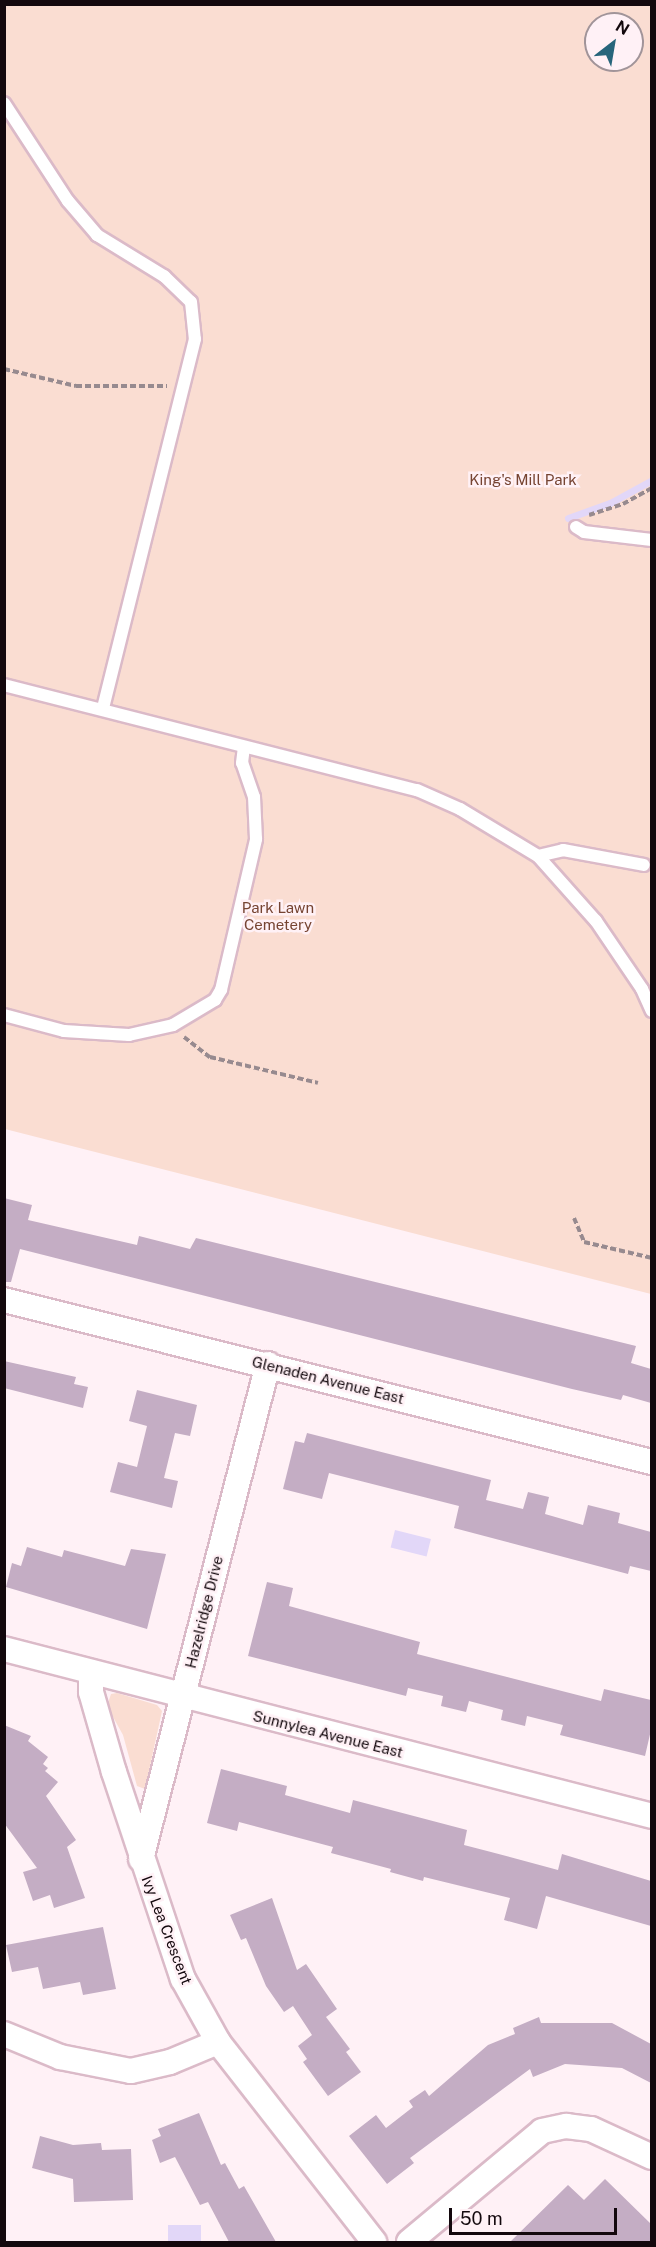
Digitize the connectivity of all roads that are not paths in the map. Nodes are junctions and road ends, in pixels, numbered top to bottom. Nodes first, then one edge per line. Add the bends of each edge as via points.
1 (4, 103) edge
2 (576, 528) dead end
3 (651, 540) edge
4 (4, 686) edge
5 (102, 708) junction
6 (244, 747) junction
7 (538, 856) junction
8 (644, 865) dead end
9 (651, 1011) edge
10 (4, 1015) edge
11 (4, 1300) edge
12 (268, 1364) junction
13 (651, 1462) edge
14 (4, 1649) edge
15 (92, 1672) junction
16 (182, 1697) junction
17 (651, 1816) edge
18 (141, 1859) junction
19 (4, 2034) edge
20 (218, 2042) junction
21 (651, 2157) edge
22 (374, 2242) edge
23 (410, 2242) edge

1 - 5 lane via 68,201 98,235 164,276 191,302 195,339
2 - 3 lane
4 - 5 lane
5 - 6 lane
6 - 7 lane via 417,790 460,809
6 - 10 lane via 242,763 258,826 249,879 220,990 205,1008 173,1025 129,1035 86,1033
7 - 8 lane via 563,850
7 - 9 lane via 596,921 642,989
11 - 12 street, Glenaden Avenue East
12 - 13 street, Glenaden Avenue East
12 - 16 street, Hazelridge Drive
14 - 15 street, Sunnylea Avenue East
15 - 16 street, Sunnylea Avenue East
15 - 18 street, Ivy Lea Crescent via 90,1692
16 - 17 street, Sunnylea Avenue East
16 - 18 street, Hazelridge Drive
18 - 20 street, Ivy Lea Crescent via 183,1979
19 - 20 street via 60,2057 131,2071 170,2062
20 - 22 street, Ivy Lea Crescent
21 - 23 street via 591,2129 566,2126 542,2131

